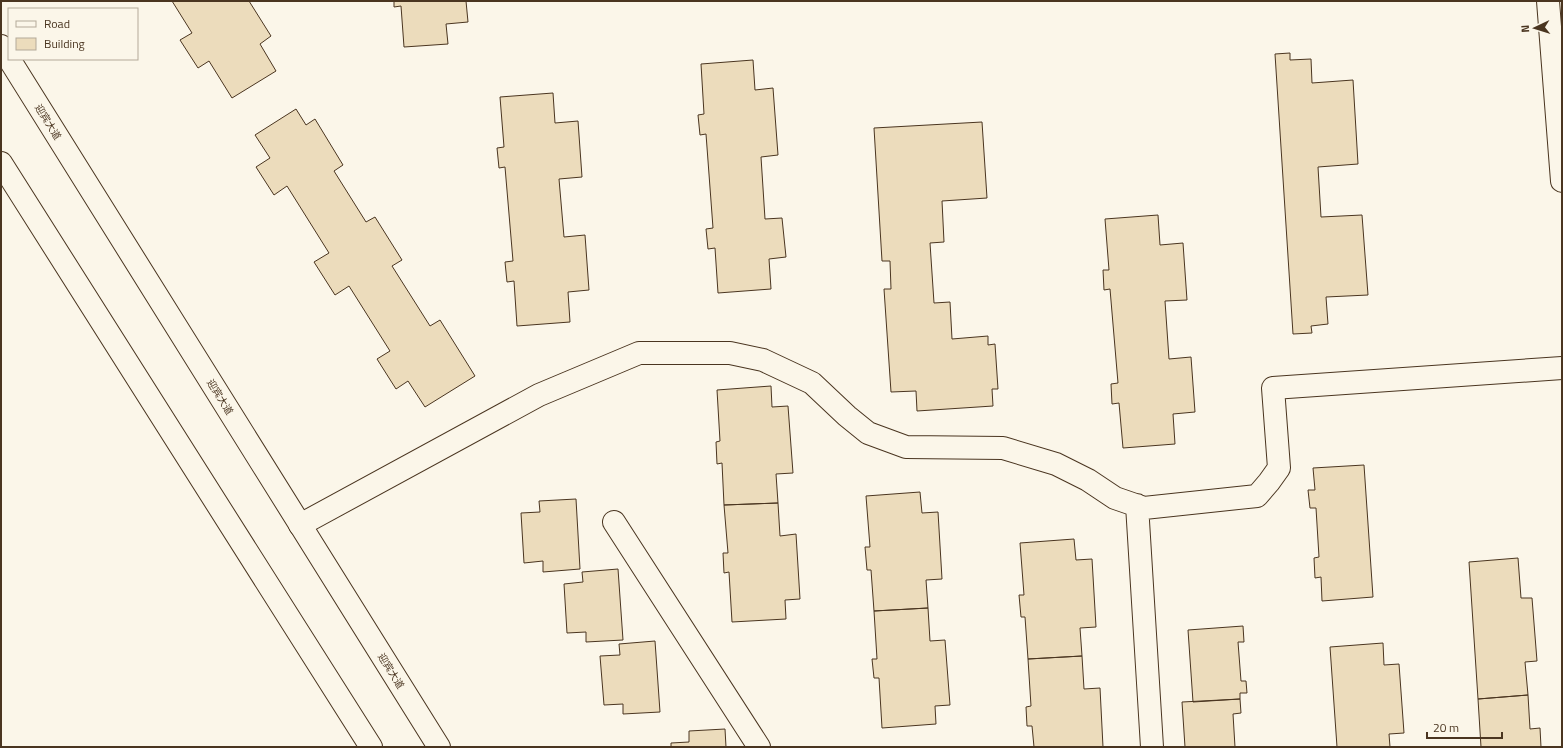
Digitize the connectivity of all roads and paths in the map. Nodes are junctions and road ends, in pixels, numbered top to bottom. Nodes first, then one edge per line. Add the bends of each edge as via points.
1 (1548, 1) edge
2 (1, 46) edge
3 (8, 57) edge
4 (10, 60) edge
5 (1, 163) edge
6 (1562, 181) edge
7 (1562, 368) edge
8 (1137, 505) junction
9 (614, 522) dead end
10 (300, 525) junction
11 (371, 747) edge
12 (439, 747) edge
13 (759, 747) edge
14 (1152, 747) edge

1 - 6 main road
2 - 3 main road, 迎宾大道
4 - 10 main road, 迎宾大道
5 - 11 main road
7 - 8 main road via 1273,388 1279,468 1257,496 1144,508
8 - 10 main road via 1115,498 1088,480 1056,464 1003,448 906,447 868,433 812,383 763,360 730,353 639,353 540,395
8 - 14 main road
9 - 13 main road
10 - 12 main road, 迎宾大道

